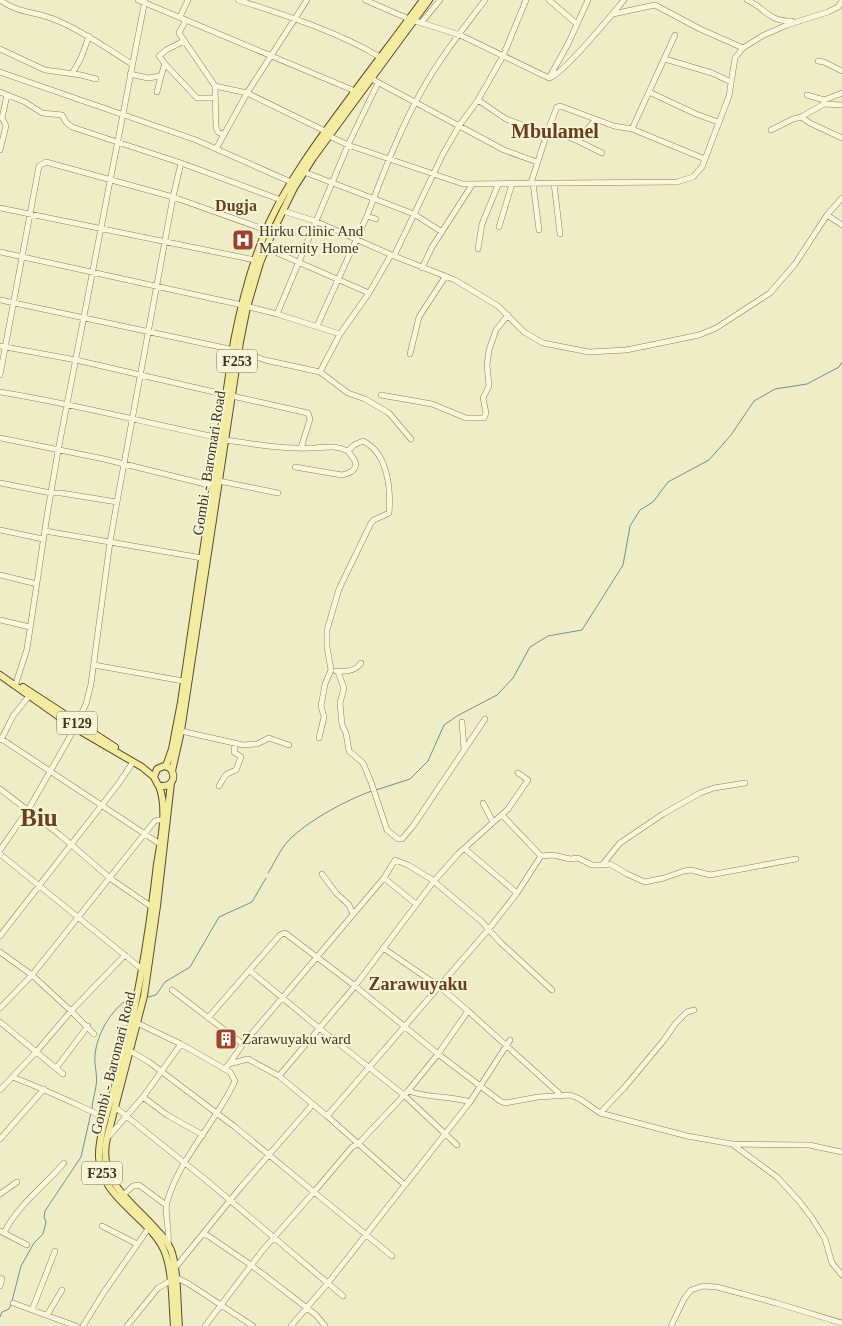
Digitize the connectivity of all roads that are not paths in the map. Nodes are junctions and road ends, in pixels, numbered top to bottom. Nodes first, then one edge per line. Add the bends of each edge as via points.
1 (0, 0) edge
2 (138, 0) edge
3 (188, 0) edge
4 (240, 0) edge
5 (307, 0) edge
6 (365, 0) edge
7 (423, 0) edge
8 (429, 0) edge
9 (440, 0) edge
10 (485, 0) edge
11 (526, 0) edge
12 (549, 0) edge
13 (588, 0) edge
14 (624, 0) edge
15 (747, 0) edge
16 (145, 1) edge
17 (842, 1) edge
18 (840, 8) edge
19 (612, 14) junction
20 (180, 17) junction
21 (296, 19) junction
22 (412, 19) junction
23 (186, 20) junction
24 (796, 21) junction
25 (421, 23) junction
26 (577, 24) junction
27 (460, 35) junction
28 (89, 36) junction
29 (674, 36) dead end
30 (184, 41) junction
31 (743, 48) junction
32 (0, 49) edge
33 (272, 56) junction
34 (503, 56) junction
35 (380, 58) junction
36 (665, 59) junction
37 (818, 61) dead end
38 (132, 64) junction
39 (165, 64) junction
40 (842, 71) edge
41 (0, 72) edge
42 (72, 74) junction
43 (130, 74) junction
44 (161, 76) junction
45 (369, 77) junction
46 (549, 78) junction
47 (96, 80) dead end
48 (731, 82) junction
49 (378, 83) junction
50 (214, 86) junction
51 (356, 91) junction
52 (0, 92) edge
53 (157, 92) dead end
54 (649, 92) junction
55 (247, 93) junction
56 (842, 93) edge
57 (7, 95) junction
58 (807, 96) dead end
59 (215, 98) junction
60 (478, 100) junction
61 (824, 102) junction
62 (415, 103) junction
63 (842, 104) edge
64 (122, 114) junction
65 (801, 117) junction
66 (595, 120) junction
67 (718, 122) junction
68 (459, 126) junction
69 (632, 129) junction
70 (771, 130) dead end
71 (547, 132) junction
72 (327, 134) junction
73 (224, 135) junction
74 (842, 138) edge
75 (578, 141) junction
76 (117, 142) junction
77 (348, 145) junction
78 (216, 149) junction
79 (0, 150) edge
80 (602, 153) dead end
81 (390, 158) junction
82 (705, 159) junction
83 (537, 162) junction
84 (181, 163) junction
85 (304, 172) junction
86 (434, 174) junction
87 (110, 179) junction
88 (291, 182) junction
89 (332, 183) junction
90 (532, 183) junction
91 (554, 183) junction
92 (512, 184) junction
93 (472, 185) junction
94 (498, 185) junction
95 (173, 197) junction
96 (842, 198) edge
97 (373, 199) junction
98 (281, 200) junction
99 (0, 208) edge
100 (283, 210) junction
101 (31, 213) junction
102 (414, 214) junction
103 (827, 215) junction
104 (367, 216) junction
105 (376, 219) dead end
106 (315, 221) junction
107 (842, 225) edge
108 (499, 227) dead end
109 (100, 229) junction
110 (266, 230) junction
111 (539, 230) dead end
112 (442, 232) junction
113 (560, 234) dead end
114 (357, 239) junction
115 (165, 242) junction
116 (266, 248) junction
117 (478, 249) dead end
118 (0, 252) edge
119 (23, 256) junction
120 (392, 256) junction
121 (256, 260) junction
122 (298, 262) junction
123 (422, 268) junction
124 (92, 272) junction
125 (445, 277) junction
126 (338, 279) junction
127 (157, 286) junction
128 (369, 294) junction
129 (0, 300) edge
130 (14, 304) junction
131 (245, 306) junction
132 (277, 314) junction
133 (508, 315) junction
134 (84, 317) junction
135 (317, 326) junction
136 (148, 332) junction
137 (340, 334) junction
138 (3, 347) edge
139 (236, 350) junction
140 (410, 354) dead end
141 (76, 360) junction
142 (320, 372) junction
143 (140, 374) junction
144 (0, 376) edge
145 (0, 392) edge
146 (230, 395) junction
147 (381, 395) dead end
148 (67, 405) junction
149 (132, 420) junction
150 (0, 438) edge
151 (223, 439) junction
152 (411, 439) dead end
153 (301, 448) junction
154 (348, 450) junction
155 (58, 451) junction
156 (124, 464) junction
157 (295, 467) dead end
158 (220, 481) junction
159 (0, 482) edge
160 (213, 486) junction
161 (278, 493) dead end
162 (51, 494) junction
163 (117, 502) junction
164 (0, 530) edge
165 (45, 531) junction
166 (43, 539) junction
167 (110, 542) junction
168 (202, 558) junction
169 (203, 572) junction
170 (0, 575) edge
171 (37, 584) junction
172 (0, 620) edge
173 (30, 627) junction
174 (361, 663) dead end
175 (94, 665) junction
176 (0, 670) edge
177 (331, 670) junction
178 (338, 672) junction
179 (0, 675) edge
180 (183, 682) junction
181 (16, 684) junction
182 (29, 696) junction
183 (485, 718) dead end
184 (462, 722) dead end
185 (76, 726) junction
186 (181, 731) junction
187 (319, 738) dead end
188 (0, 739) edge
189 (235, 744) junction
190 (289, 745) dead end
191 (464, 749) junction
192 (133, 762) junction
193 (166, 766) junction
194 (158, 768) junction
195 (51, 770) junction
196 (172, 771) junction
197 (518, 774) dead end
198 (154, 777) junction
199 (171, 783) junction
200 (745, 783) dead end
201 (159, 786) junction
202 (219, 786) dead end
203 (0, 789) edge
204 (483, 803) dead end
205 (102, 805) junction
206 (28, 810) junction
207 (502, 814) junction
208 (162, 820) junction
209 (493, 822) junction
210 (146, 834) junction
211 (71, 844) junction
212 (160, 844) junction
213 (465, 848) junction
214 (0, 852) edge
215 (541, 856) junction
216 (796, 859) dead end
217 (602, 865) junction
218 (322, 874) dead end
219 (111, 878) junction
220 (384, 878) junction
221 (434, 882) junction
222 (39, 885) junction
223 (517, 893) junction
224 (416, 904) junction
225 (152, 907) junction
226 (353, 914) junction
227 (79, 918) junction
228 (488, 930) junction
229 (0, 936) edge
230 (383, 948) junction
231 (0, 952) edge
232 (125, 955) junction
233 (317, 958) junction
234 (143, 970) junction
235 (250, 971) junction
236 (32, 975) junction
237 (355, 986) junction
238 (440, 987) junction
239 (172, 990) dead end
240 (552, 990) dead end
241 (141, 996) junction
242 (282, 998) junction
243 (0, 1008) edge
244 (694, 1010) dead end
245 (71, 1011) junction
246 (468, 1011) junction
247 (208, 1018) junction
248 (0, 1022) edge
249 (135, 1022) junction
250 (88, 1026) junction
251 (404, 1026) junction
252 (319, 1028) junction
253 (94, 1034) dead end
254 (508, 1042) junction
255 (181, 1044) junction
256 (243, 1044) junction
257 (37, 1051) junction
258 (130, 1051) junction
259 (438, 1054) junction
260 (229, 1064) junction
261 (57, 1067) junction
262 (369, 1068) junction
263 (224, 1069) junction
264 (162, 1072) junction
265 (63, 1074) dead end
266 (279, 1076) junction
267 (12, 1077) junction
268 (480, 1087) junction
269 (44, 1088) junction
270 (0, 1090) edge
271 (406, 1093) junction
272 (562, 1095) junction
273 (143, 1097) junction
274 (470, 1102) junction
275 (313, 1104) junction
276 (115, 1107) junction
277 (600, 1112) junction
278 (217, 1113) junction
279 (127, 1115) junction
280 (328, 1116) junction
281 (106, 1118) junction
282 (444, 1132) junction
283 (203, 1135) junction
284 (1, 1137) edge
285 (107, 1138) junction
286 (358, 1144) junction
287 (732, 1144) junction
288 (456, 1146) dead end
289 (842, 1152) edge
290 (268, 1155) junction
291 (64, 1163) dead end
292 (183, 1163) junction
293 (17, 1182) dead end
294 (405, 1185) junction
295 (314, 1192) junction
296 (0, 1194) edge
297 (123, 1195) junction
298 (230, 1201) junction
299 (166, 1205) junction
300 (102, 1226) dead end
301 (148, 1229) junction
302 (2, 1232) edge
303 (204, 1234) junction
304 (365, 1234) junction
305 (274, 1236) junction
306 (137, 1244) junction
307 (168, 1244) junction
308 (27, 1245) dead end
309 (54, 1251) dead end
310 (392, 1256) dead end
311 (251, 1265) junction
312 (175, 1268) junction
313 (842, 1275) edge
314 (0, 1278) edge
315 (173, 1279) junction
316 (328, 1283) junction
317 (0, 1286) edge
318 (62, 1290) dead end
319 (343, 1296) dead end
320 (13, 1303) dead end
321 (220, 1305) junction
322 (306, 1308) junction
323 (32, 1310) junction
324 (47, 1315) junction
325 (842, 1323) edge
326 (76, 1326) edge
327 (84, 1326) edge
328 (127, 1326) edge
329 (174, 1326) edge
330 (179, 1326) edge
331 (205, 1326) edge
332 (252, 1326) edge
333 (291, 1326) edge
334 (325, 1326) edge
335 (671, 1326) edge

1 - 28 street
2 - 16 street
3 - 20 street
4 - 21 street
5 - 21 street
6 - 22 street
7 - 22 main road, Gombi - Baromari Road / F253
8 - 22 main road, Gombi - Baromari Road / F253
9 - 25 street
10 - 27 street
11 - 34 street
12 - 26 street
13 - 26 street
14 - 19 street
15 - 24 street via 776,19
16 - 20 street
16 - 38 street
17 - 18 street
18 - 24 street
19 - 31 street via 655,5
19 - 46 street via 565,66
20 - 23 street
21 - 33 street
21 - 35 street via 361,46
22 - 25 street
22 - 35 main road, Gombi - Baromari Road / F253
22 - 45 main road, Gombi - Baromari Road / F253
23 - 30 street via 179,33
23 - 33 street
24 - 31 street
25 - 27 street
26 - 46 street
27 - 34 street
27 - 62 street
28 - 38 street
28 - 42 street
29 - 36 street
30 - 39 street via 160,56
30 - 50 street
31 - 48 street via 735,58
32 - 42 street via 45,70
33 - 51 street
33 - 55 street
34 - 46 street
34 - 60 street
35 - 45 main road, Gombi - Baromari Road / F253
36 - 48 street
36 - 54 street
37 - 40 street
38 - 43 street
39 - 44 street
39 - 59 street via 197,98
41 - 64 street
42 - 47 street
43 - 44 street via 148,78
43 - 64 street
44 - 53 street
45 - 49 street
45 - 51 main road, Gombi - Baromari Road / F253
45 - 72 main road, Gombi - Baromari Road / F253
48 - 67 street
49 - 62 street
49 - 77 street
50 - 55 street
50 - 59 street
51 - 72 main road, Gombi - Baromari Road / F253
52 - 57 street
54 - 67 street
54 - 69 street
55 - 72 street
55 - 73 street
56 - 61 street
57 - 76 street via 42,112 62,115 72,127
57 - 79 street via 2,118 6,126
58 - 61 street
59 - 73 street via 216,130
60 - 68 street
60 - 71 street via 506,120
61 - 63 street
61 - 65 street
62 - 68 street
62 - 81 street
64 - 76 street
64 - 78 street
65 - 70 street
65 - 74 street
66 - 69 street
66 - 71 street via 560,106
66 - 75 street
67 - 82 street
68 - 83 street via 504,150
68 - 86 street
69 - 82 street
71 - 75 street
71 - 83 street
72 - 77 street
72 - 85 main road, Gombi - Baromari Road / F253
72 - 88 main road, Gombi - Baromari Road / F253
73 - 78 street
75 - 80 street
76 - 84 street
76 - 87 street
77 - 81 street
77 - 89 street
78 - 88 street
81 - 86 street
81 - 97 street
82 - 91 street via 693,177 677,182
83 - 90 street
84 - 95 street
84 - 98 street
85 - 89 street
85 - 100 main road, Gombi - Baromari Road / F253
86 - 93 street
86 - 102 street
87 - 95 street
87 - 101 street via 42,163
87 - 109 street
88 - 98 main road, Gombi - Baromari Road / F253
89 - 97 street
89 - 106 street
90 - 91 street
90 - 92 street
90 - 111 street
91 - 113 street
92 - 94 street
92 - 108 street
93 - 94 street
93 - 112 street
94 - 117 street via 482,224
95 - 110 street
95 - 115 street
96 - 103 street
97 - 102 street
97 - 104 street
98 - 110 main road, Gombi - Baromari Road / F253
99 - 101 street
100 - 106 street
100 - 116 main road, Gombi - Baromari Road / F253
101 - 109 street
101 - 119 street
102 - 112 street
102 - 120 street
103 - 107 street
103 - 133 street via 795,264 770,292 716,328 699,335 626,350 589,352 543,344 524,332
104 - 105 street
104 - 114 street
106 - 114 street
106 - 122 street
109 - 115 street
109 - 124 street
110 - 121 main road, Gombi - Baromari Road / F253
112 - 123 street
114 - 120 street
114 - 126 street
115 - 121 street
115 - 127 street
116 - 122 street
116 - 131 main road, Gombi - Baromari Road / F253
118 - 119 street
119 - 124 street
119 - 130 street
120 - 123 street
120 - 128 street
121 - 131 main road, Gombi - Baromari Road / F253
122 - 126 street
122 - 132 street
123 - 125 street
124 - 127 street
124 - 134 street
125 - 133 street via 483,296
125 - 140 street via 419,317
126 - 128 street
126 - 135 street
127 - 131 street
127 - 136 street
128 - 137 street
129 - 130 street
130 - 134 street
130 - 138 street
131 - 132 street
131 - 139 main road, Gombi - Baromari Road / F253
132 - 135 street
133 - 147 street via 496,330 488,350 489,386 483,398 484,418 466,418 432,404
134 - 136 street
134 - 141 street
135 - 137 street
136 - 139 street
136 - 143 street
137 - 142 street
138 - 141 street
138 - 144 street
139 - 142 street
139 - 146 main road, Gombi - Baromari Road / F253
141 - 143 street
141 - 148 street
142 - 152 street via 348,393 389,413
143 - 146 street
143 - 149 street
145 - 148 street
146 - 151 main road, Gombi - Baromari Road / F253
146 - 153 street via 308,413 310,419
148 - 149 street
148 - 155 street
149 - 151 street
149 - 156 street
150 - 155 street
151 - 153 street
151 - 158 main road, Gombi - Baromari Road / F253
151 - 160 main road, Gombi - Baromari Road / F253
153 - 154 street
154 - 157 street via 356,465 348,474
154 - 177 street via 363,441 384,464 388,478 389,513 371,523 339,588 327,630
155 - 156 street
155 - 162 street
156 - 160 street
156 - 163 street
158 - 161 street
158 - 169 main road, Gombi - Baromari Road / F253
159 - 162 street
160 - 168 main road, Gombi - Baromari Road / F253
162 - 163 street
162 - 165 street
163 - 167 street
164 - 166 street
165 - 166 street
165 - 167 street
166 - 171 street
167 - 168 street
167 - 175 street
168 - 169 main road, Gombi - Baromari Road / F253
169 - 180 main road, Gombi - Baromari Road / F253
169 - 186 main road, Gombi - Baromari Road / F253
170 - 171 street
171 - 173 street
172 - 173 street
173 - 181 street via 28,649
174 - 178 street via 356,668
175 - 180 street
175 - 185 street via 86,704
176 - 181 main road, F129
177 - 178 street
177 - 187 street via 321,706 324,717
178 - 191 street via 344,688 340,703 347,745 362,763 371,782 387,830 398,839 402,839 413,826
179 - 181 main road, F129
180 - 193 main road, Gombi - Baromari Road / F253 via 172,749
181 - 182 main road, F129
181 - 185 main road, F129
182 - 185 main road, F129
182 - 188 street
183 - 191 street
184 - 191 street
185 - 192 main road, F129
185 - 194 main road, F129 via 149,767
185 - 195 street
186 - 189 street
186 - 196 main road, Gombi - Baromari Road / F253
188 - 195 street
189 - 190 street via 257,744 269,738
189 - 202 street via 234,752 241,760 236,770 228,772
192 - 198 main road, F129
192 - 205 street
193 - 194 main road
193 - 196 main road
194 - 198 main road
195 - 205 street
195 - 206 street
196 - 199 main road, F253
197 - 207 street via 528,780
198 - 201 main road, F253
199 - 201 main road
199 - 241 main road, Gombi - Baromari Road / F253 via 157,906
200 - 217 street via 714,788 663,814 620,843
201 - 208 main road, Gombi - Baromari Road / F253
203 - 206 street
204 - 209 street
205 - 210 street
205 - 211 street
206 - 211 street
206 - 214 street
207 - 209 street
207 - 215 street
208 - 210 street via 157,820
208 - 212 main road, Gombi - Baromari Road / F253
209 - 213 street
210 - 212 street
210 - 219 street
211 - 219 street
211 - 222 street
212 - 225 main road, Gombi - Baromari Road / F253
213 - 221 street
213 - 223 street
214 - 222 street
215 - 217 street via 578,858
215 - 223 street
216 - 217 street via 710,875 684,871 645,882 610,864
218 - 226 street
219 - 225 street
219 - 227 street
220 - 221 street via 393,862 398,860
220 - 224 street
220 - 226 street
221 - 224 street
221 - 228 street
222 - 227 street
222 - 229 street
223 - 228 street
224 - 230 street
225 - 234 main road, Gombi - Baromari Road / F253
226 - 233 street
227 - 232 street
227 - 236 street
228 - 238 street
228 - 240 street
230 - 237 street
230 - 238 street
231 - 236 street
232 - 234 street
232 - 245 street
233 - 235 street via 283,933
233 - 237 street
233 - 242 street
234 - 241 main road, Gombi - Baromari Road / F253
235 - 242 street
235 - 247 street
236 - 243 street
236 - 245 street
237 - 251 street
237 - 252 street
238 - 246 street
238 - 251 street
239 - 247 street
241 - 249 main road, Gombi - Baromari Road / F253
242 - 252 street
242 - 256 street
244 - 277 street via 687,1012 675,1024 624,1088
245 - 250 street
245 - 257 street
246 - 254 street
246 - 259 street
247 - 256 street
248 - 257 street
249 - 255 street
249 - 258 main road, Gombi - Baromari Road / F253
249 - 281 main road, Gombi - Baromari Road / F253
250 - 253 street
250 - 261 street
251 - 259 street
251 - 262 street
252 - 262 street
252 - 266 street
254 - 268 street
254 - 272 street
255 - 263 street
255 - 264 street
256 - 260 street
257 - 261 street
257 - 267 street
258 - 264 street
258 - 276 main road, Gombi - Baromari Road / F253
259 - 268 street
259 - 271 street
260 - 263 street
260 - 266 street via 248,1059
261 - 265 street
262 - 271 street
262 - 280 street
263 - 278 street via 230,1072 234,1081
264 - 273 street
264 - 278 street
266 - 275 street
267 - 269 street
267 - 270 street
268 - 272 street via 505,1103
268 - 274 street
269 - 281 street
269 - 284 street
271 - 274 street
271 - 282 street
271 - 286 street
272 - 277 street via 580,1099
273 - 279 street
273 - 283 street
274 - 282 street
275 - 280 street
275 - 290 street
276 - 279 street
276 - 285 main road, Gombi - Baromari Road / F253
277 - 287 street via 687,1136
278 - 283 street
278 - 290 street
279 - 285 street
279 - 292 street
280 - 286 street
281 - 301 main road, Gombi - Baromari Road / F253 via 98,1155 104,1179
282 - 288 street
282 - 294 street
283 - 292 street
285 - 297 main road, Gombi - Baromari Road / F253 via 105,1164
286 - 294 street
286 - 295 street
287 - 289 street via 808,1145
287 - 313 street via 777,1177 799,1202 825,1239 832,1263
290 - 295 street
290 - 298 street
291 - 302 street
292 - 298 street
292 - 299 street
293 - 296 street
294 - 304 street
295 - 304 street
295 - 305 street
297 - 299 street via 139,1185
297 - 307 main road, Gombi - Baromari Road / F253
298 - 303 street
298 - 305 street
299 - 307 street
300 - 306 street
301 - 306 street
301 - 315 main road, Gombi - Baromari Road / F253 via 163,1249
302 - 308 street
303 - 311 street
303 - 312 street
304 - 310 street
304 - 316 street
305 - 311 street
305 - 316 street
306 - 327 street
307 - 312 main road, Gombi - Baromari Road / F253
309 - 323 street
311 - 321 street
311 - 322 street
312 - 315 main road, Gombi - Baromari Road / F253
314 - 317 street
315 - 321 street via 189,1284
315 - 328 street via 158,1288
315 - 329 main road, Gombi - Baromari Road / F253
315 - 330 main road, Gombi - Baromari Road / F253
316 - 319 street
316 - 322 street
318 - 324 street
320 - 323 street
321 - 331 street
321 - 332 street
322 - 333 street
322 - 334 street
323 - 324 street
324 - 326 street
325 - 335 street via 717,1287 703,1286 691,1290

